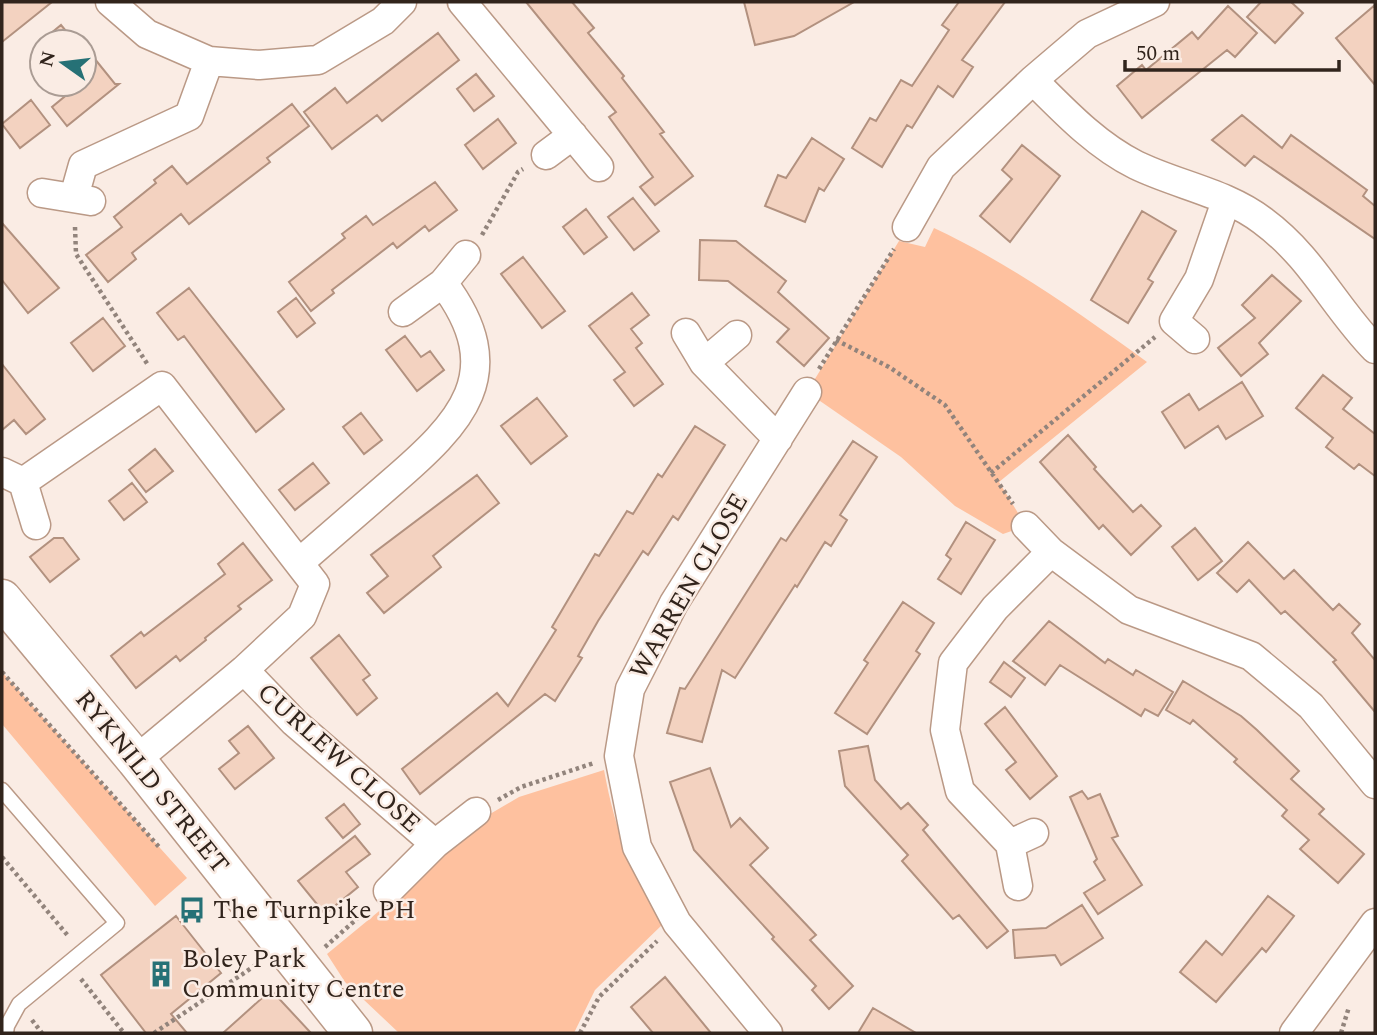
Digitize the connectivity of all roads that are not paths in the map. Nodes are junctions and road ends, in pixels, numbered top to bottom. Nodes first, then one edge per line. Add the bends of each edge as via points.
1 (110, 2) edge
2 (402, 2) edge
3 (462, 2) edge
4 (1155, 2) edge
5 (209, 61) junction
6 (1033, 80) junction
7 (573, 135) junction
8 (546, 155) road end
9 (599, 167) dead end
10 (42, 193) dead end
11 (1226, 201) junction
12 (908, 227) road end
13 (466, 255) road end
14 (443, 283) junction
15 (403, 312) dead end
16 (1177, 324) road end
17 (686, 333) dead end
18 (737, 335) dead end
19 (1375, 349) edge
20 (704, 363) junction
21 (807, 391) road end
22 (778, 439) junction
23 (13, 477) edge
24 (36, 525) dead end
25 (1026, 526) road end
26 (1051, 552) junction
27 (300, 562) junction
28 (2, 599) edge
29 (244, 670) junction
30 (136, 760) junction
31 (1375, 784) edge
32 (2, 790) edge
33 (476, 812) road end
34 (435, 845) junction
35 (1018, 887) dead end
36 (388, 891) road end
37 (1375, 923) edge
38 (1307, 1029) edge
39 (6, 1033) edge
40 (353, 1033) edge
41 (768, 1033) edge

1 - 5 street via 147,34
2 - 5 street via 383,21 318,61 259,65
3 - 7 street
4 - 6 street via 1087,34
5 - 10 street via 189,116 83,165 82,199
6 - 11 street via 1074,122 1134,164
6 - 12 street via 941,167
7 - 8 street
7 - 9 street
11 - 16 street via 1199,279
11 - 19 street via 1261,219 1298,249
13 - 14 street
14 - 15 street
14 - 27 street via 464,311 476,355 468,402 441,440
17 - 20 street
18 - 20 street
20 - 22 street
21 - 22 street, WARREN CLOSE
22 - 41 street, WARREN CLOSE via 674,603 630,688 619,755 637,847 677,923
23 - 24 street
23 - 27 street, CURLEW CLOSE via 162,386
25 - 26 street
26 - 31 street via 1129,610 1251,656 1311,706
26 - 35 street via 995,608 953,663 945,730 960,792 1022,838
27 - 29 street, CURLEW CLOSE via 315,584 302,616
28 - 30 street, RYKNILD STREET
29 - 30 street, CURLEW CLOSE
29 - 34 street, CURLEW CLOSE via 294,722
30 - 40 street, RYKNILD STREET
32 - 39 lane via 117,923 19,1004
33 - 34 street, CURLEW CLOSE
34 - 36 street, CURLEW CLOSE
37 - 38 street

